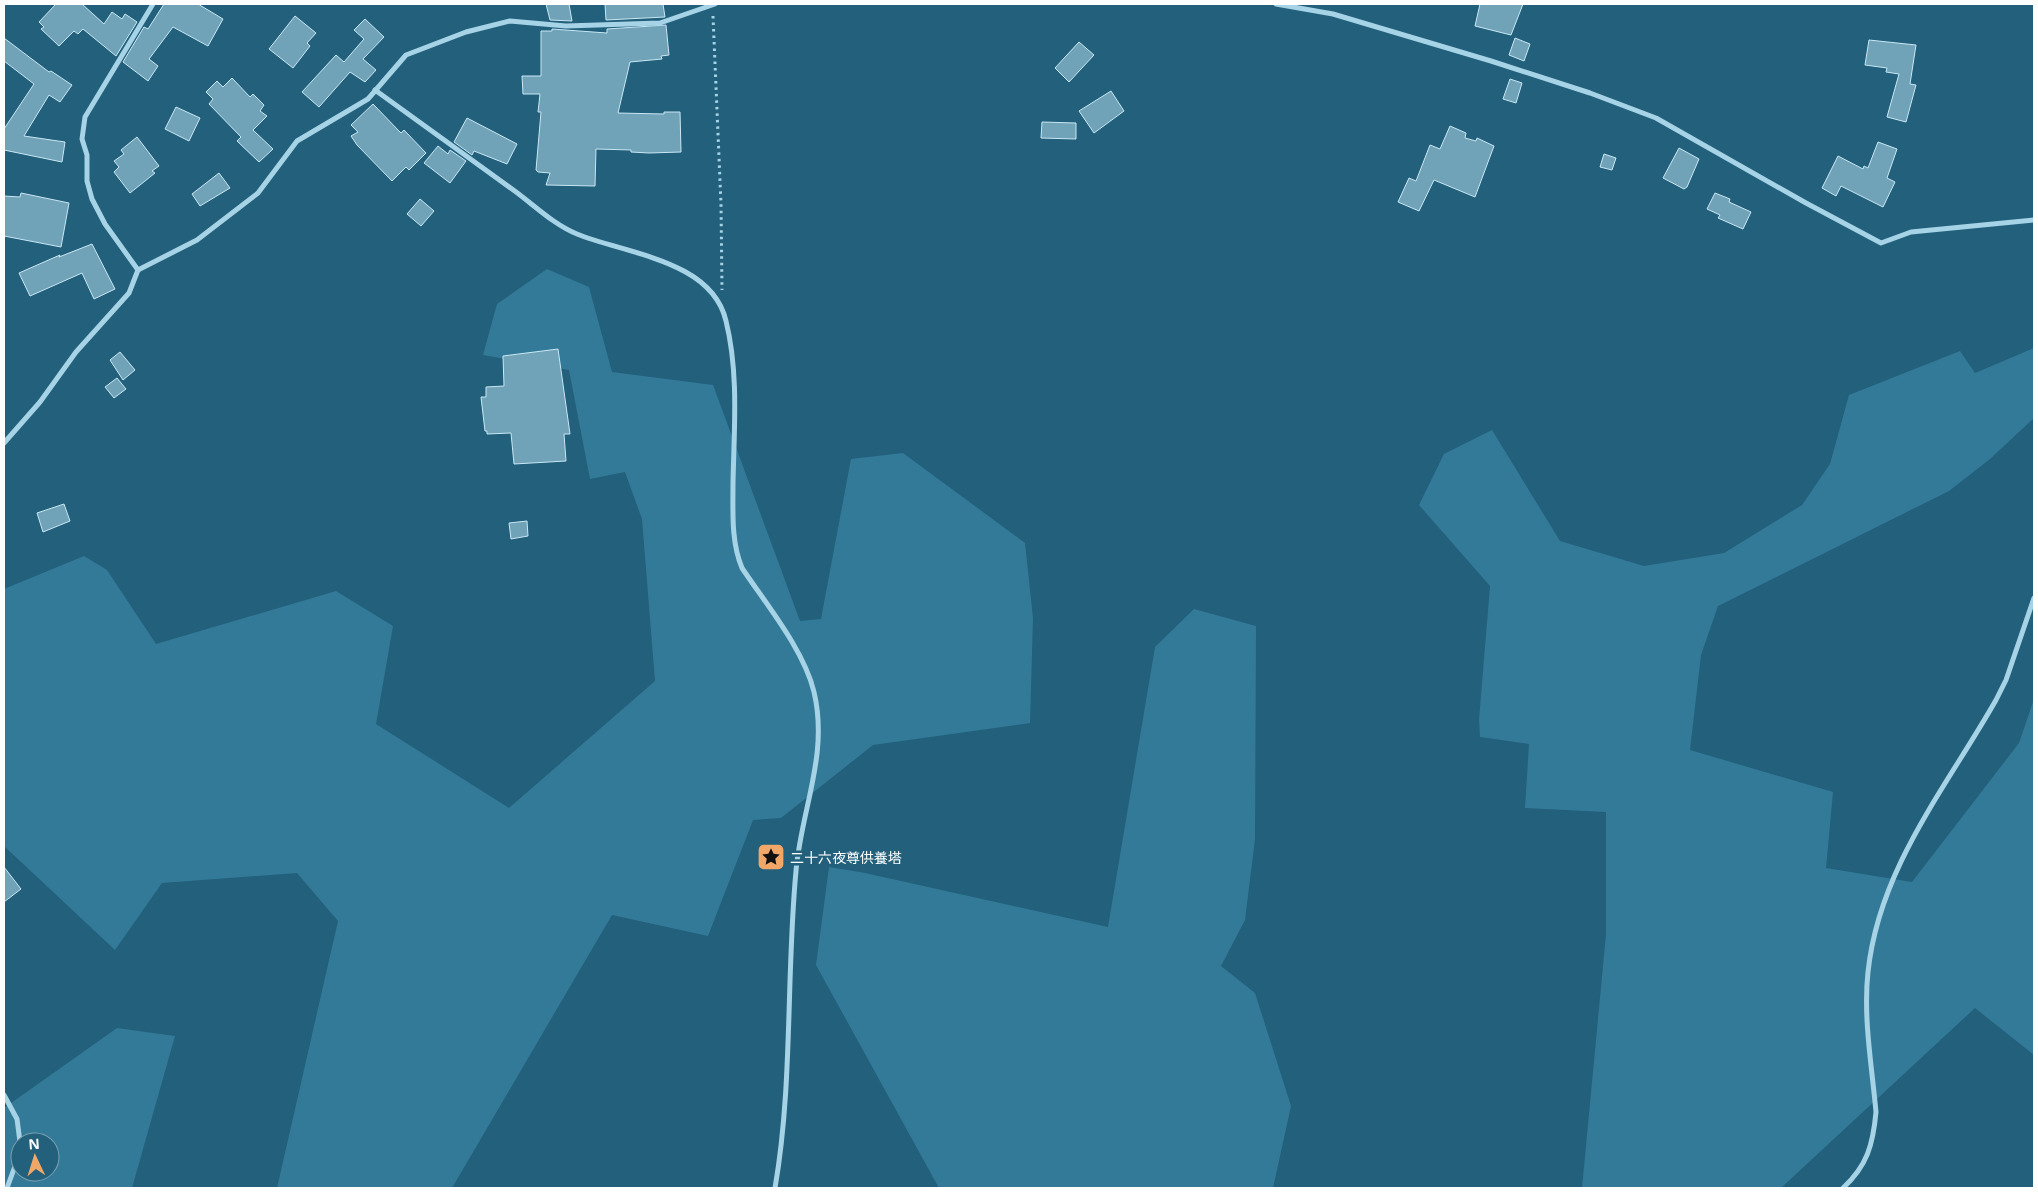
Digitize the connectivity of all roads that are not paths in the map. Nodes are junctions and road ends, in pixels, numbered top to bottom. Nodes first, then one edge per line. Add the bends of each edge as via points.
1 (153, 4) edge
2 (714, 4) edge
3 (1276, 4) edge
4 (375, 90) junction
5 (2034, 220) edge
6 (138, 270) junction
7 (4, 443) edge
8 (2034, 598) edge
9 (4, 1095) edge
10 (19, 1132) edge
11 (775, 1188) edge
12 (1842, 1188) edge

1 - 6 street via 85,117 82,139 92,199 105,224
2 - 4 street via 660,23 566,26 510,21 428,45 406,55
3 - 5 street via 1333,14 1491,60 1656,118 1881,243 1911,232
4 - 6 street via 368,99 297,141 258,193 230,215 197,240
4 - 11 street via 568,230 652,257 691,275 713,293 722,308 730,336 733,518 738,557 798,655 814,691 819,742 796,868 787,1066
6 - 7 street via 129,293 76,352 40,402
8 - 12 street via 2006,680 1913,836 1880,910 1867,992 1876,1112 1874,1130 1863,1165
9 - 10 street via 17,1119

